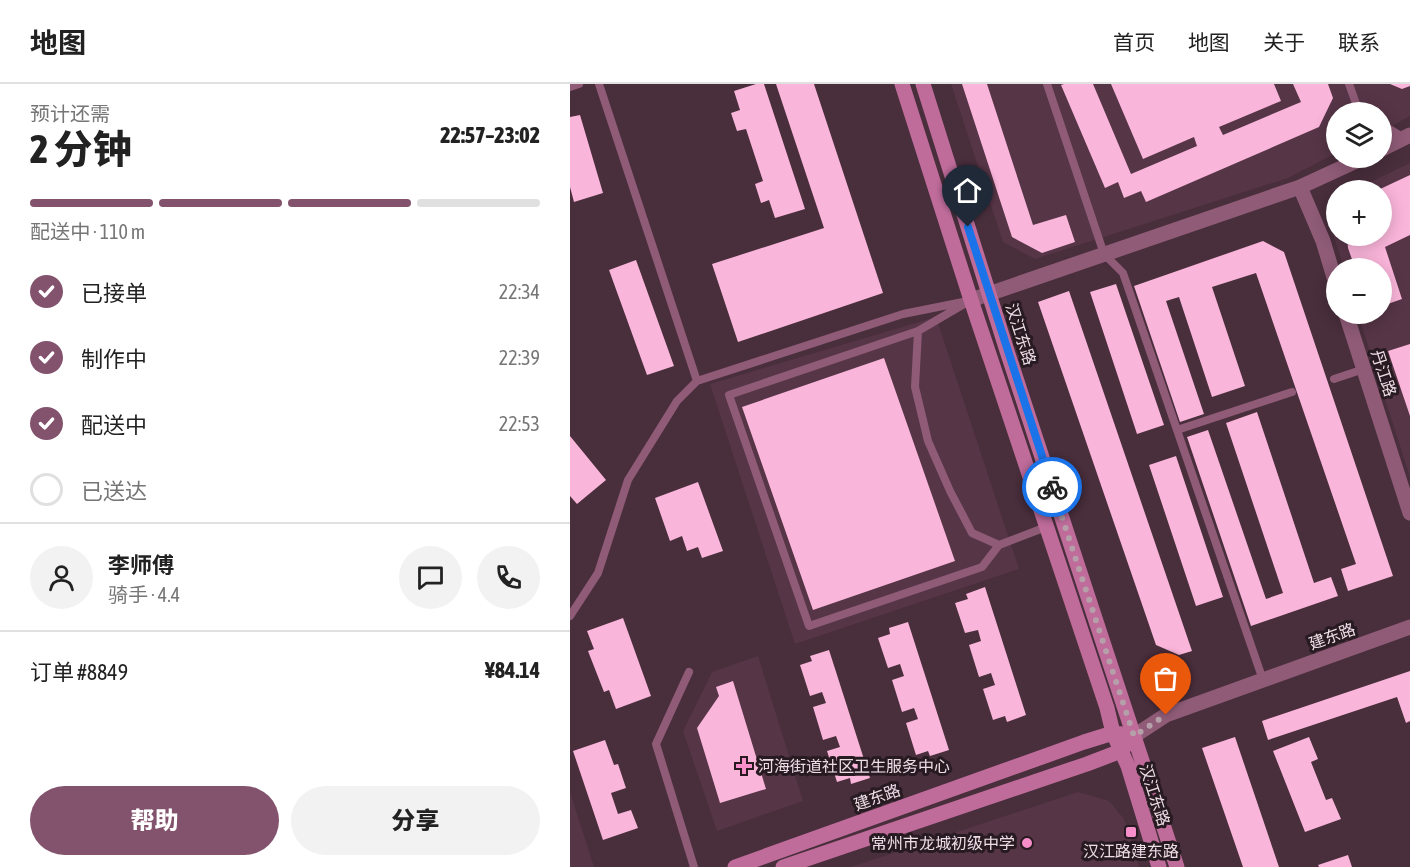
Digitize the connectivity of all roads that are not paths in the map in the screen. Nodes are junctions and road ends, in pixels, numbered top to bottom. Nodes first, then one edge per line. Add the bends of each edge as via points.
1 (579, 84) edge
2 (599, 84) edge
3 (902, 84) edge
4 (923, 84) edge
5 (1047, 84) edge
6 (1349, 84) edge
7 (570, 87) edge
8 (1356, 102) edge
9 (1392, 129) edge
10 (1407, 136) edge
11 (1392, 143) edge
12 (1334, 168) edge
13 (1300, 187) junction
14 (1104, 254) junction
15 (1328, 258) edge
16 (990, 294) junction
17 (971, 300) junction
18 (1349, 324) edge
19 (918, 331) junction
20 (1364, 369) junction
21 (1334, 378) dead end
22 (697, 381) junction
23 (1292, 392) dead end
24 (1177, 430) junction
25 (1410, 513) edge
26 (1046, 527) junction
27 (999, 544) junction
28 (570, 616) edge
29 (1410, 627) edge
30 (689, 672) dead end
31 (1263, 680) junction
32 (1113, 733) junction
33 (1134, 736) junction
34 (1121, 751) junction
35 (694, 867) edge
36 (735, 867) edge
37 (783, 867) edge
38 (1159, 867) edge
39 (1177, 867) edge

1 - 7 lane
2 - 22 lane
3 - 17 street, 汉江东路
4 - 16 street, 汉江东路
5 - 14 lane
6 - 8 lane
9 - 10 lane
10 - 11 street
12 - 13 street
13 - 14 street
13 - 15 street
14 - 16 street
14 - 24 lane via 1123,273
16 - 17 street
16 - 33 street, 汉江东路
17 - 19 lane
17 - 22 lane via 903,314
17 - 26 street, 汉江东路
18 - 20 street, 丹江路
19 - 27 lane via 915,387 928,441 972,533
19 - 27 lane via 729,395 809,626 982,567
20 - 21 lane
20 - 25 street, 丹江路
22 - 28 lane via 677,401 628,480 598,573
23 - 24 lane
24 - 31 lane
26 - 27 lane
26 - 32 street, 汉江东路
29 - 31 street, 建东路
30 - 35 lane via 656,744
31 - 33 street, 建东路 via 1166,715
32 - 33 street, 建东路
32 - 34 street, 汉江东路
32 - 36 street, 建东路
33 - 34 street, 建东路
33 - 39 street, 汉江东路
34 - 37 street
34 - 38 street, 汉江东路

